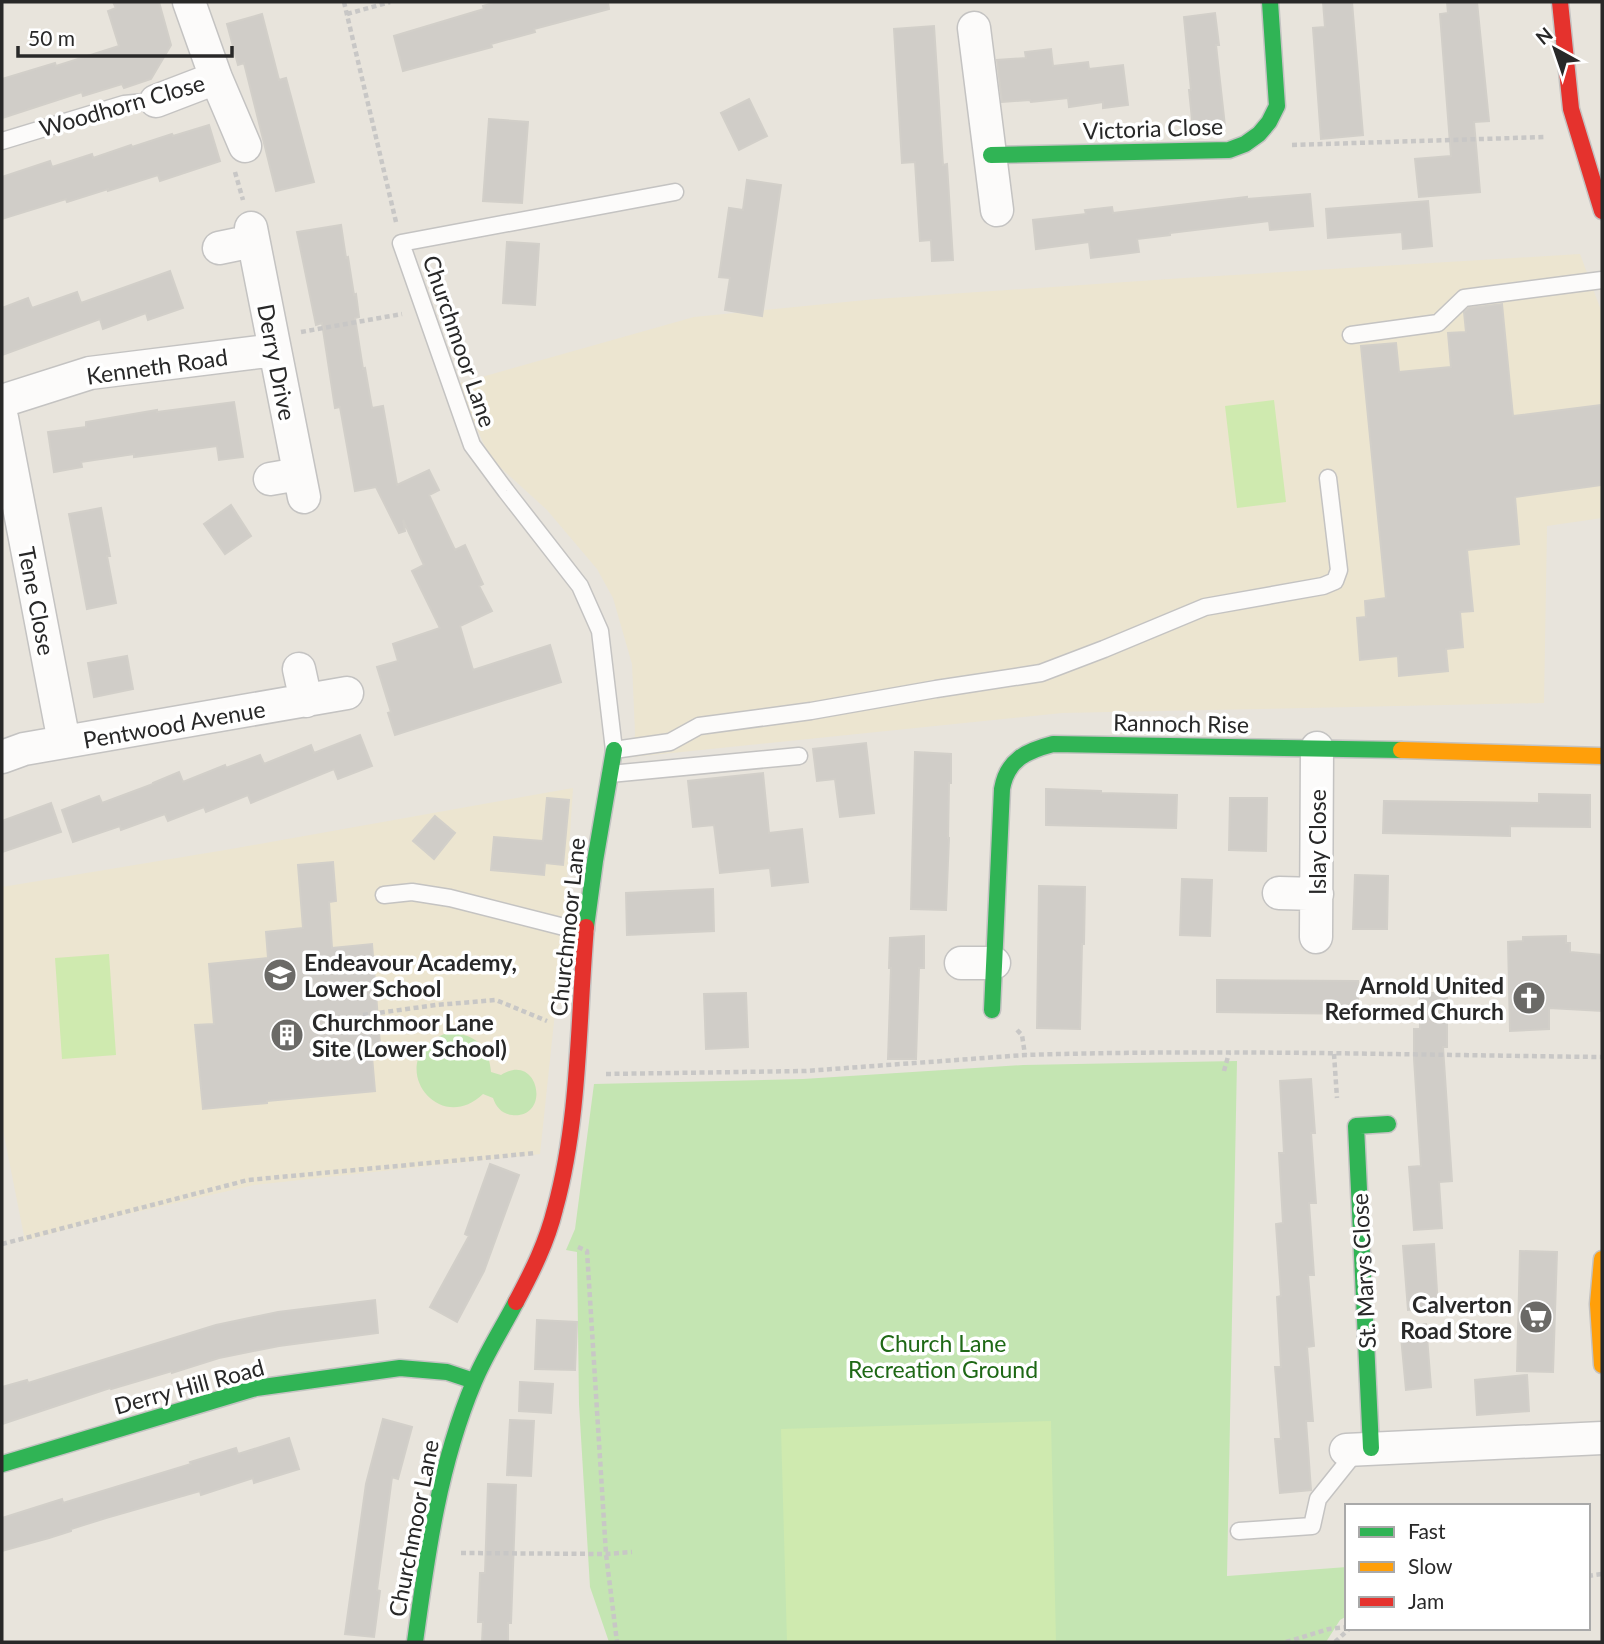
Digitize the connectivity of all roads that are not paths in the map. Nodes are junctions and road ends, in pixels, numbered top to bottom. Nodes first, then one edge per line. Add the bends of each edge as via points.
1 (189, 2) edge
2 (1270, 2) edge
3 (1560, 2) edge
4 (974, 28) dead end
5 (216, 78) junction
6 (156, 101) joint
7 (2, 141) edge
8 (245, 146) road end
9 (991, 155) junction
10 (675, 191) dead end
11 (1600, 195) edge
12 (997, 210) dead end
13 (219, 248) dead end
14 (1602, 280) edge
15 (1352, 335) dead end
16 (273, 343) junction
17 (2, 401) edge
18 (2, 418) edge
19 (1328, 478) dead end
20 (291, 484) dead end
21 (299, 669) dead end
22 (347, 694) dead end
23 (306, 701) junction
24 (64, 743) junction
25 (1317, 748) junction
26 (614, 750) junction
27 (799, 756) dead end
28 (1602, 756) edge
29 (2, 757) edge
30 (610, 774) junction
31 (1279, 893) dead end
32 (1317, 894) junction
33 (384, 895) dead end
34 (586, 930) junction
35 (1316, 937) dead end
36 (961, 963) dead end
37 (994, 963) junction
38 (992, 1010) dead end
39 (1388, 1124) dead end
40 (1602, 1259) edge
41 (1602, 1366) edge
42 (474, 1381) junction
43 (1602, 1438) edge
44 (1359, 1449) junction
45 (2, 1464) edge
46 (1239, 1531) dead end
47 (415, 1642) edge

1 - 5 street, Woodhorn Close
2 - 9 street, Victoria Close via 1276,106 1271,120 1249,143 1229,150
3 - 11 street via 1571,109
4 - 9 street
5 - 6 street, Woodhorn Close
5 - 8 street, Woodhorn Close
6 - 7 lane, Woodhorn Close via 124,104
9 - 12 street
10 - 26 lane, Churchmoor Lane via 401,243 472,445 580,586 600,631
13 - 16 street, Derry Drive via 252,235
14 - 15 lane via 1464,298 1438,323
16 - 17 street, Kenneth Road via 90,373
16 - 20 street, Derry Drive
18 - 24 street, Tene Close
19 - 26 lane via 1339,570 1335,581 1323,586 1205,607 1041,673 699,726 670,742
21 - 23 street
22 - 23 street, Pentwood Avenue
23 - 24 street, Pentwood Avenue
24 - 29 street, Pentwood Avenue
25 - 28 street, Rannoch Rise
25 - 32 street, Islay Close
25 - 37 street, Rannoch Rise via 1053,744 1020,758 1005,773 1002,789
26 - 30 street, Churchmoor Lane
27 - 30 lane
30 - 34 street, Churchmoor Lane
31 - 32 street
32 - 35 street, Islay Close
33 - 34 lane via 412,892 450,898
34 - 42 street, Churchmoor Lane via 568,1149 549,1233
36 - 37 street
37 - 38 street, Rannoch Rise
39 - 44 street, St. Marys Close via 1356,1126
40 - 41 street via 1598,1304
42 - 45 street, Derry Hill Road via 447,1372 400,1368 256,1388
42 - 47 street, Churchmoor Lane via 454,1431 433,1519
43 - 44 street
44 - 46 lane via 1318,1499 1312,1526

